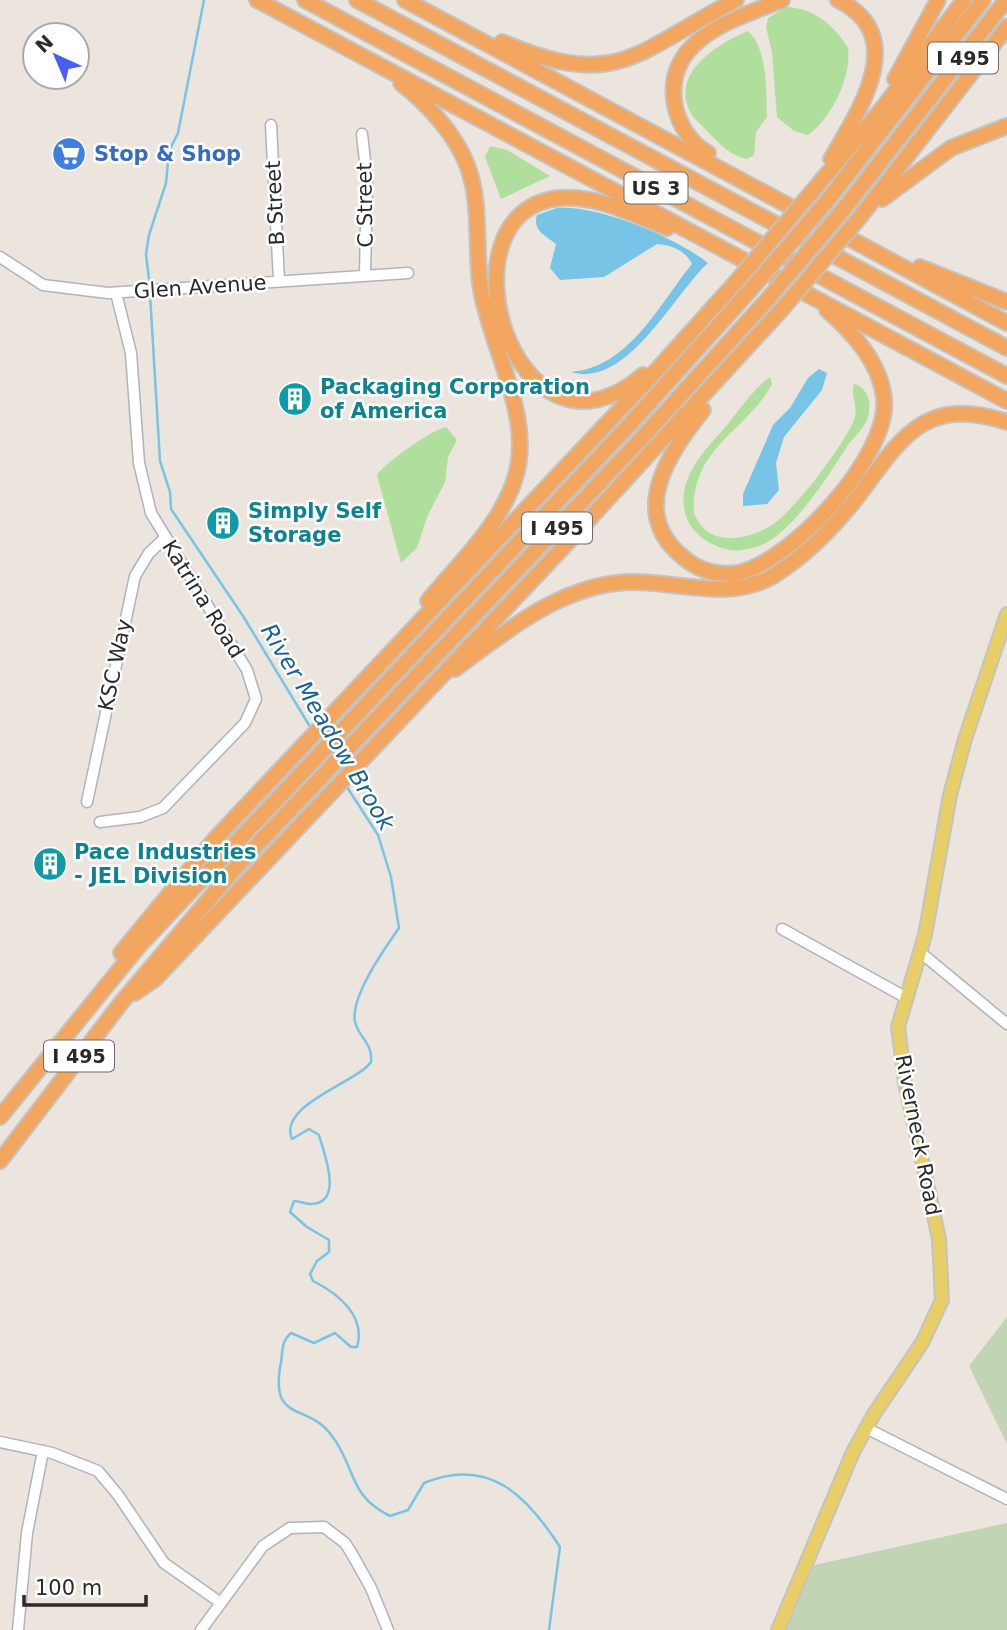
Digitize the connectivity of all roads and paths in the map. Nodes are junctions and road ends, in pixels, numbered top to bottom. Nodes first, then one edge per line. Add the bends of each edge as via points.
1 (257, 0) edge
2 (305, 0) edge
3 (357, 0) edge
4 (782, 0) edge
5 (838, 0) edge
6 (938, 0) edge
7 (964, 0) edge
8 (983, 0) edge
9 (1006, 0) edge
10 (735, 1) edge
11 (409, 2) edge
12 (1007, 27) edge
13 (356, 53) junction
14 (271, 125) dead end
15 (1007, 126) edge
16 (362, 134) dead end
17 (845, 152) junction
18 (733, 174) junction
19 (811, 193) junction
20 (860, 217) junction
21 (854, 240) junction
22 (0, 257) edge
23 (742, 259) junction
24 (408, 273) dead end
25 (365, 275) junction
26 (279, 281) junction
27 (116, 293) junction
28 (807, 294) junction
29 (1007, 302) edge
30 (783, 307) junction
31 (701, 321) junction
32 (1007, 323) edge
33 (1007, 348) edge
34 (1007, 376) edge
35 (1007, 401) edge
36 (1007, 422) edge
37 (164, 539) junction
38 (1007, 614) edge
39 (359, 685) junction
40 (430, 685) junction
41 (87, 802) dead end
42 (100, 822) dead end
43 (782, 929) dead end
44 (920, 952) junction
45 (905, 997) junction
46 (121, 1003) junction
47 (1007, 1024) edge
48 (62, 1037) junction
49 (0, 1117) edge
50 (0, 1161) edge
51 (866, 1428) junction
52 (0, 1442) edge
53 (43, 1451) junction
54 (1007, 1499) edge
55 (221, 1603) junction
56 (18, 1630) edge
57 (201, 1630) edge
58 (388, 1630) edge
59 (778, 1630) edge

1 - 13 highway
2 - 34 highway, US 3
3 - 33 highway, US 3
4 - 18 highway via 709,31 691,48 678,70 674,100 682,126 701,149
5 - 19 highway via 867,28 875,66 866,95
6 - 17 highway via 888,91
7 - 17 highway
8 - 48 highway, I 495, bridge via 827,201 751,289 631,423 138,947
9 - 46 highway, I 495, bridge via 768,299 230,874
10 - 11 highway via 642,53 615,63 587,66 537,57
11 - 18 highway
12 - 20 highway
13 - 23 highway
13 - 39 highway via 426,106 451,134 466,161 476,202 481,290 517,417 520,443 515,480 498,514
14 - 26 street, B Street
15 - 20 highway via 966,140 936,157
16 - 25 street, C Street via 367,179
17 - 19 highway
18 - 21 highway
19 - 31 highway, bridge
20 - 30 highway, bridge
21 - 29 highway
21 - 32 highway
22 - 27 street, Glen Avenue via 43,285
23 - 28 highway
23 - 31 highway via 614,206 580,198 557,198 531,207 512,223 500,243 496,284 514,351 533,380 559,397 593,401 619,393
24 - 25 street, Glen Avenue
25 - 26 street, Glen Avenue
26 - 27 street, Glen Avenue
27 - 37 street, Katrina Road via 131,353 144,491
28 - 30 highway via 851,333 870,360 884,398 881,430 840,493 790,544 752,569 710,572 687,561 664,535 656,510 659,481 682,436
28 - 35 highway
30 - 40 highway via 588,521
31 - 39 highway
36 - 40 highway via 956,414 915,426 831,528 766,580 730,590 625,582 581,591 519,624
37 - 41 street, KSC Way via 135,576
37 - 42 street, Katrina Road via 247,670 256,703 245,723 163,808 140,817
38 - 44 main road, Riverneck Road via 950,795
39 - 48 highway via 170,892
40 - 46 highway via 155,979
43 - 45 street
44 - 45 main road, Riverneck Road
44 - 47 street
45 - 51 main road, Riverneck Road via 898,1027 905,1082 939,1239 942,1300 922,1343
46 - 50 highway, I 495
48 - 49 highway, I 495
51 - 54 street
51 - 59 main road, Riverneck Road
52 - 53 street
53 - 55 street via 98,1471 164,1563
53 - 56 street via 27,1533
55 - 57 street
55 - 58 street via 263,1546 290,1528 324,1527 345,1543

